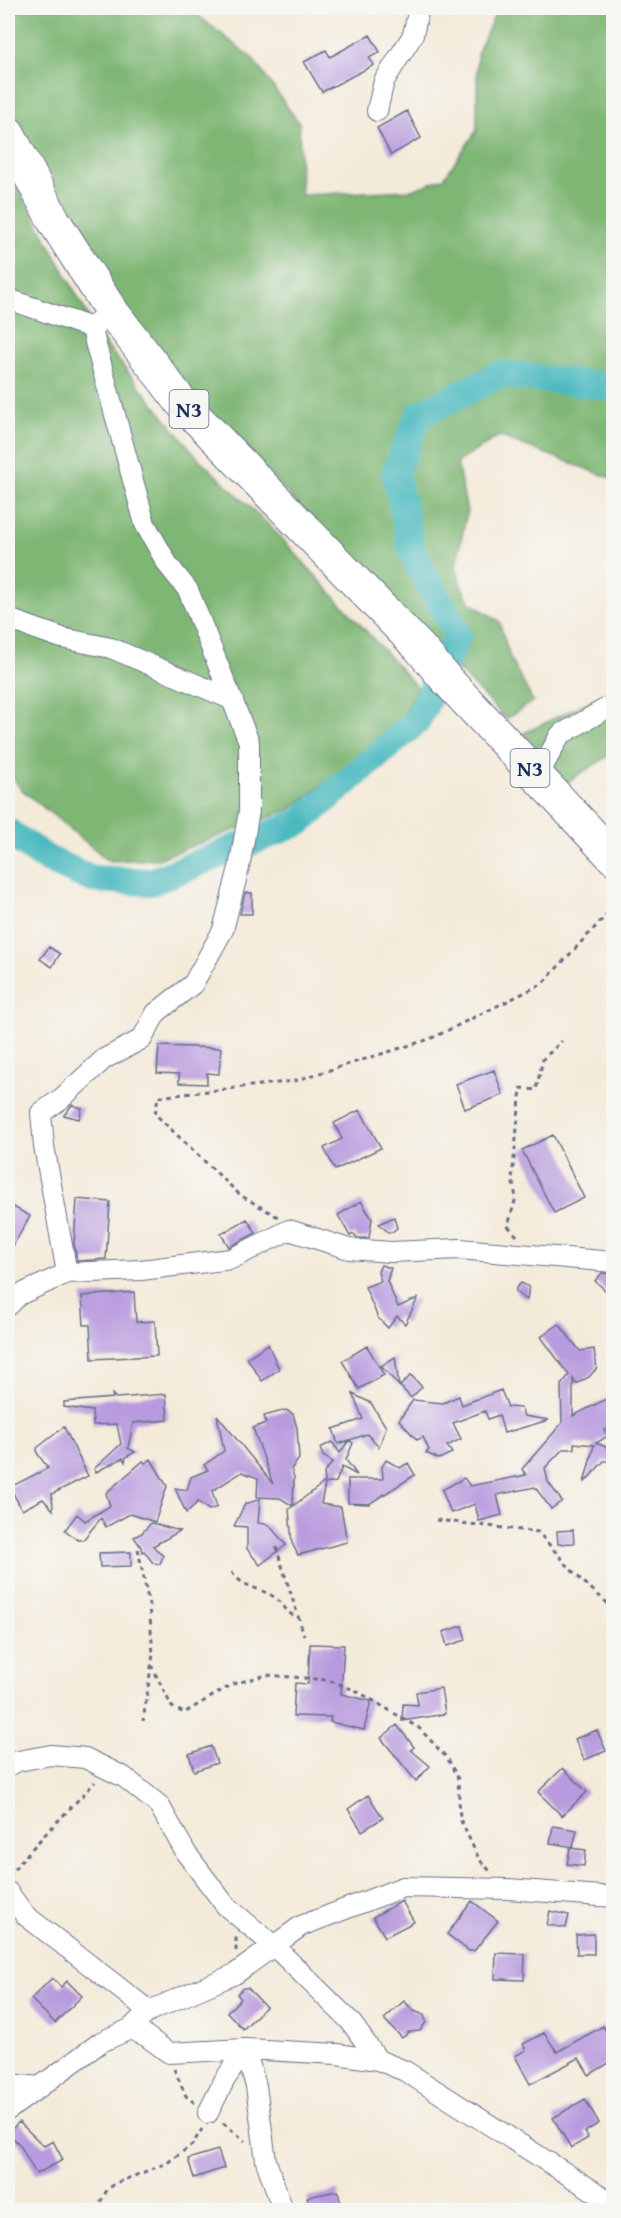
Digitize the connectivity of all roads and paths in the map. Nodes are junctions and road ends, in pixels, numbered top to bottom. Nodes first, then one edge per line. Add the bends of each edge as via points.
1 (419, 8) edge
2 (377, 111) dead end
3 (8, 133) edge
4 (8, 299) edge
5 (101, 318) junction
6 (8, 619) edge
7 (233, 700) junction
8 (614, 704) edge
9 (538, 776) junction
10 (614, 858) edge
11 (614, 907) edge
12 (562, 1041) dead end
13 (280, 1218) dead end
14 (534, 1255) junction
15 (614, 1262) edge
16 (67, 1273) junction
17 (8, 1306) edge
18 (436, 1520) dead end
19 (276, 1547) dead end
20 (138, 1549) dead end
21 (232, 1572) dead end
22 (614, 1609) edge
23 (296, 1617) junction
24 (304, 1635) dead end
25 (151, 1665) junction
26 (143, 1721) dead end
27 (8, 1766) edge
28 (110, 1769) junction
29 (8, 1885) edge
30 (508, 1889) junction
31 (8, 1892) edge
32 (614, 1897) edge
33 (241, 1919) junction
34 (274, 1946) junction
35 (235, 1974) junction
36 (8, 1992) edge
37 (149, 2011) junction
38 (8, 2019) edge
39 (130, 2029) junction
40 (245, 2049) junction
41 (378, 2060) junction
42 (8, 2084) edge
43 (40, 2087) junction
44 (8, 2110) edge
45 (208, 2114) joint
46 (614, 2204) edge
47 (96, 2211) edge
48 (283, 2211) edge

1 - 2 street via 412,35 384,81
3 - 5 highway, N3
4 - 5 street
5 - 7 street via 145,524 168,565 188,590
5 - 9 highway, N3
6 - 7 street via 62,638 111,648
7 - 16 street via 249,742 249,812 223,930 193,984 156,1014 142,1039 104,1059 41,1113
8 - 9 street via 560,735
9 - 10 highway, N3
11 - 13 path via 542,984 430,1039 294,1081 158,1097 155,1114 240,1195
12 - 14 path via 543,1059 536,1090 521,1088 519,1103 512,1179 516,1197 508,1226
14 - 15 street
14 - 16 street via 459,1249 370,1251 289,1230 231,1259 141,1270
16 - 17 street via 19,1294
18 - 22 path via 538,1532 576,1575
19 - 23 path
20 - 25 path via 152,1631
21 - 23 path via 238,1582 279,1600
23 - 24 path
25 - 26 path
25 - 30 path via 172,1707 184,1713 233,1684 267,1675 328,1680 357,1691 419,1728 454,1768 460,1819 479,1859
27 - 28 street via 51,1755 85,1758
28 - 29 path via 19,1861 11,1871
28 - 33 street via 159,1805 186,1853 226,1906
30 - 32 street
30 - 34 street via 403,1887 301,1926
31 - 37 street via 25,1915
33 - 34 street
33 - 35 path via 237,1923
34 - 35 street
34 - 41 street via 350,2021
35 - 37 street
36 - 38 path
37 - 39 street
39 - 40 street via 169,2053
39 - 43 street via 101,2042
40 - 41 street
40 - 45 street
40 - 48 street via 256,2086 266,2161
41 - 46 street via 405,2072
42 - 43 street
43 - 44 street
45 - 47 path via 192,2145 167,2163 116,2183 107,2190

